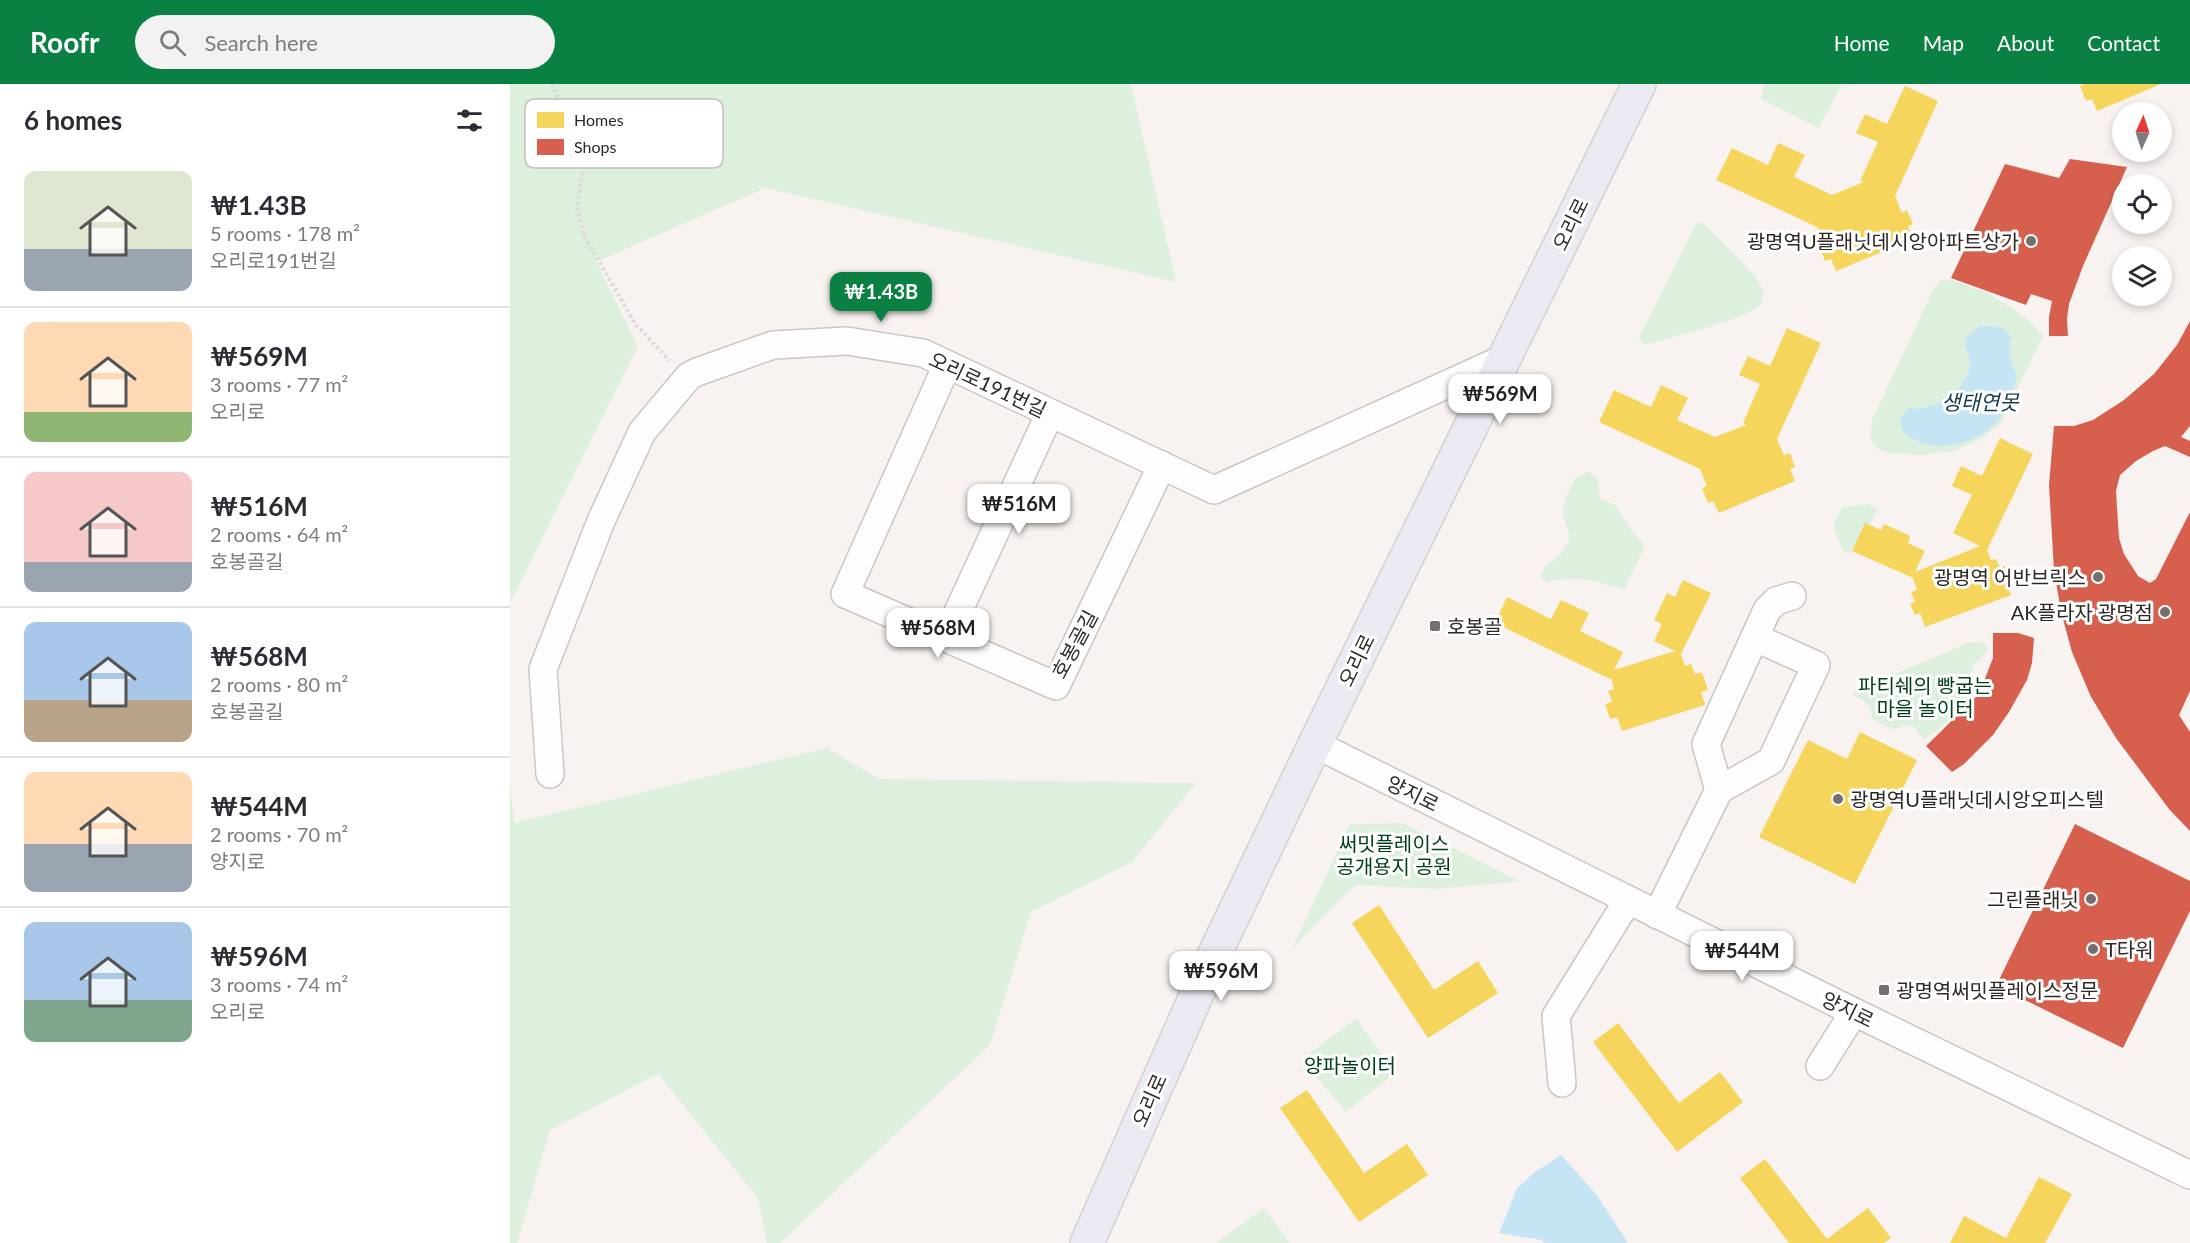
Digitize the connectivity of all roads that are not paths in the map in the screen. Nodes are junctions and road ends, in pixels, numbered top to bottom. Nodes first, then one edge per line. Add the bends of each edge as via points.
1 (1639, 84) edge
2 (1503, 359) junction
3 (947, 365) junction
4 (1050, 413) junction
5 (1162, 465) junction
6 (1792, 596) dead end
7 (946, 638) junction
8 (1756, 638) junction
9 (1315, 744) junction
10 (550, 774) dead end
11 (1719, 790) junction
12 (1628, 900) junction
13 (1657, 915) junction
14 (1854, 1012) junction
15 (1820, 1066) dead end
16 (1562, 1083) dead end
17 (2190, 1175) edge
18 (1087, 1243) edge

1 - 2 main road, 오리로
2 - 5 street, 오리로191번길 via 1214,490
2 - 9 main road, 오리로
3 - 4 street, 오리로191번길
3 - 7 street, 호봉골길 via 845,594
3 - 10 street, 오리로191번길 via 923,353 848,340 773,345 689,376 642,432 601,521 543,669
4 - 5 street, 오리로191번길
4 - 7 street
5 - 7 street, 호봉골길 via 1056,686
6 - 8 street via 1771,605
8 - 11 street via 1706,744
8 - 11 street via 1816,665 1771,761
9 - 12 street, 양지로
9 - 18 main road, 오리로 via 1206,972
11 - 13 street
12 - 13 street, 양지로
12 - 16 street via 1556,1016
13 - 14 street, 양지로
14 - 15 street
14 - 17 street, 양지로

